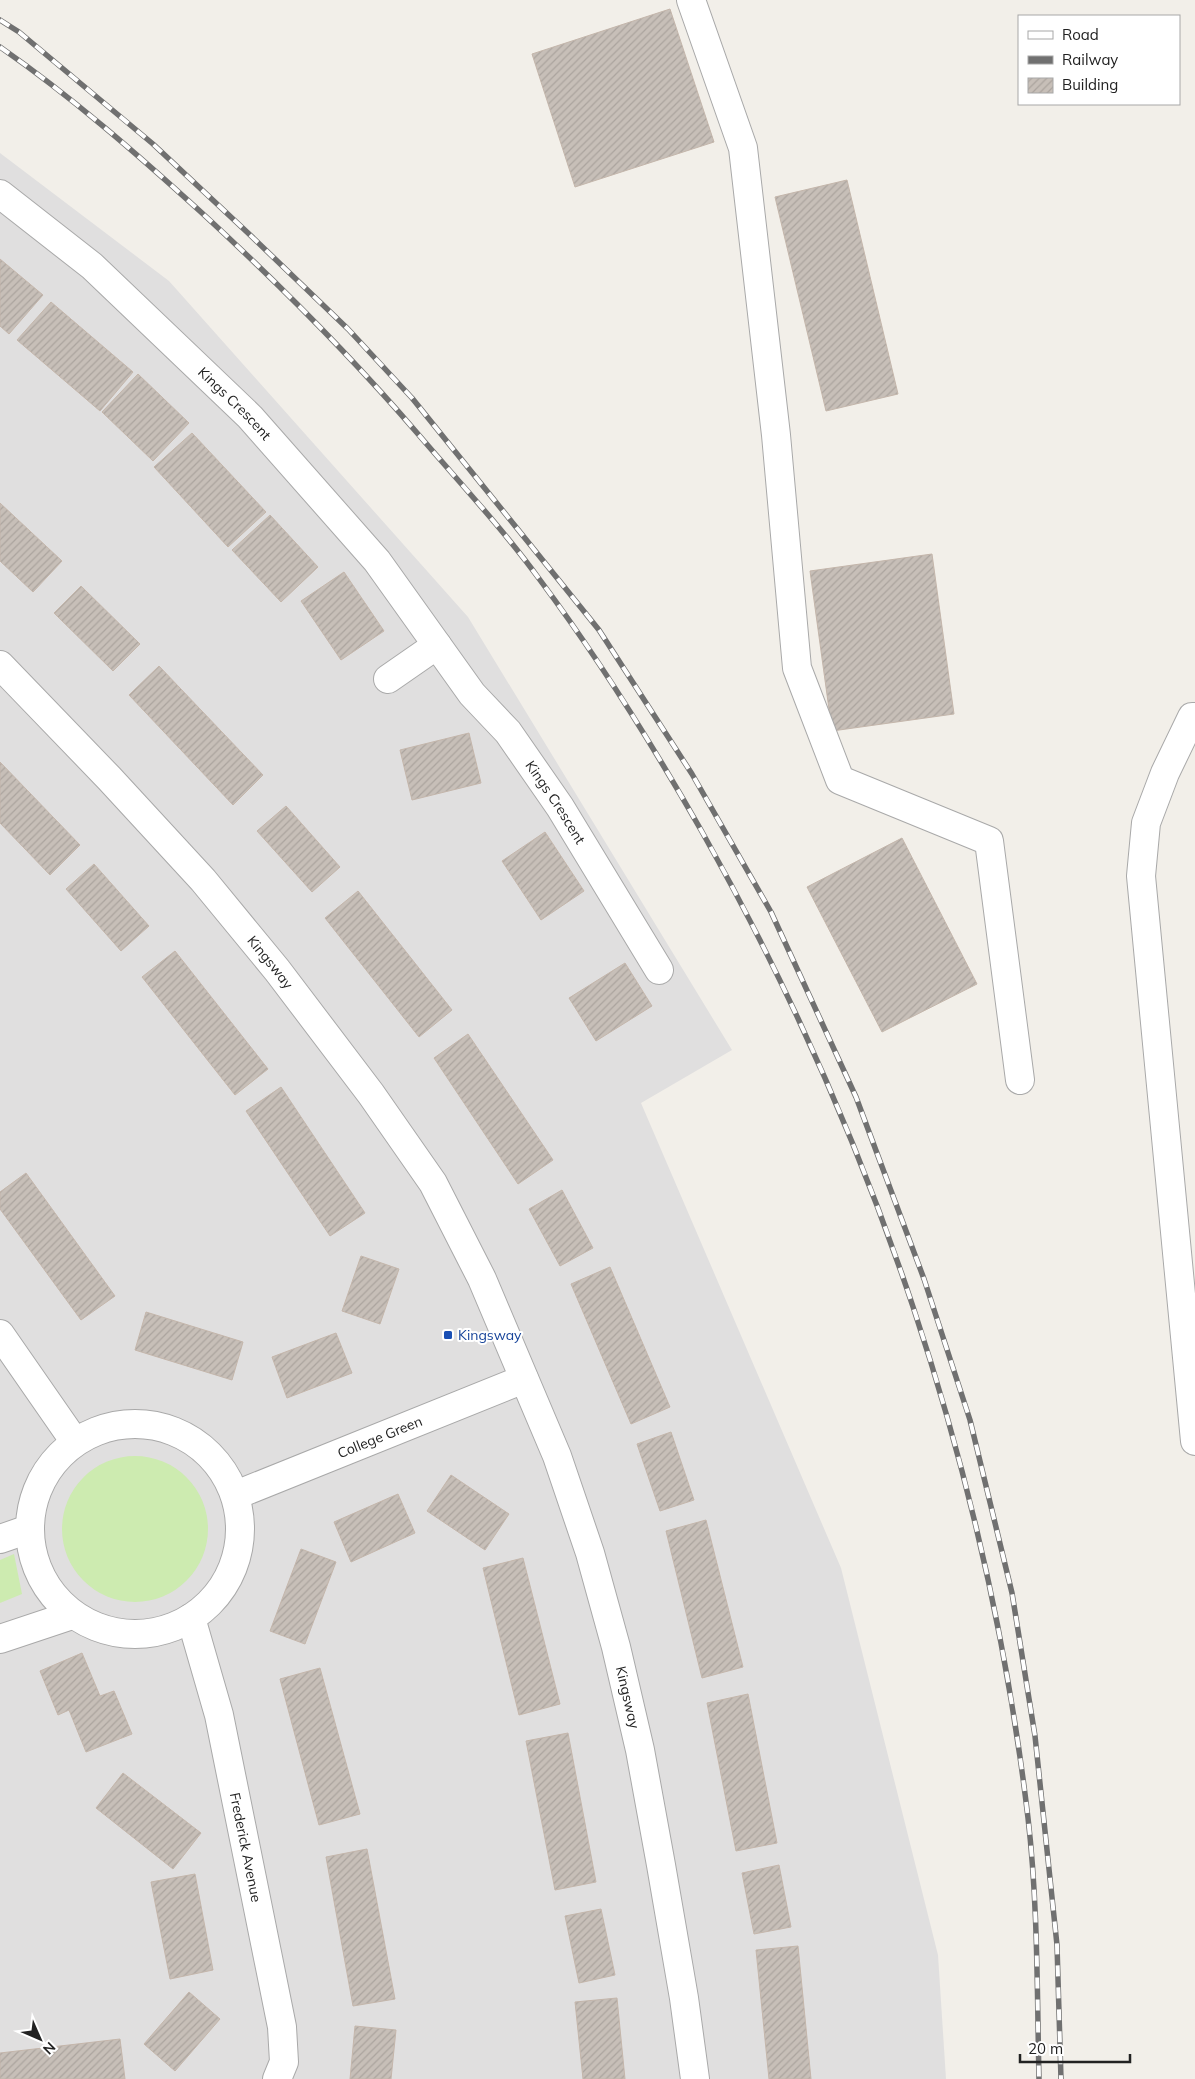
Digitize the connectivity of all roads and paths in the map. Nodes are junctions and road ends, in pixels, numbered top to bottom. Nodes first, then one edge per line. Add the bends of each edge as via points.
1 (692, 0) edge
2 (0, 194) edge
3 (437, 645) junction
4 (0, 665) edge
5 (388, 679) dead end
6 (1195, 717) edge
7 (659, 970) dead end
8 (1020, 1080) dead end
9 (0, 1334) edge
10 (524, 1379) junction
11 (1195, 1441) edge
12 (75, 1442) junction
13 (236, 1496) junction
14 (29, 1528) junction
15 (0, 1539) edge
16 (72, 1616) junction
17 (191, 1618) junction
18 (0, 1639) edge
19 (277, 2079) edge
20 (696, 2079) edge

1 - 8 street via 743,148 776,435 797,668 840,780 989,841
2 - 3 street, Kings Crescent via 92,266 250,417 377,561
3 - 5 street
3 - 7 street, Kings Crescent via 472,694 508,732 560,807
4 - 10 street, Kingsway via 203,880 277,970 370,1094 433,1183 482,1279
6 - 11 street via 1192,717 1165,773 1146,823 1140,876
9 - 12 street
10 - 13 street, College Green
10 - 20 street, Kingsway via 558,1456 616,1646 640,1750
12 - 13 street via 92,1432 124,1424 147,1424 179,1432 206,1450 225,1473
12 - 14 street via 57,1458 35,1492
13 - 17 street via 241,1534 233,1569 220,1592 204,1610
14 - 15 street
14 - 16 street via 37,1570 54,1598
16 - 17 street via 105,1631 130,1635 157,1634
16 - 18 street
17 - 19 street, Frederick Avenue via 219,1715 282,2027 284,2062

